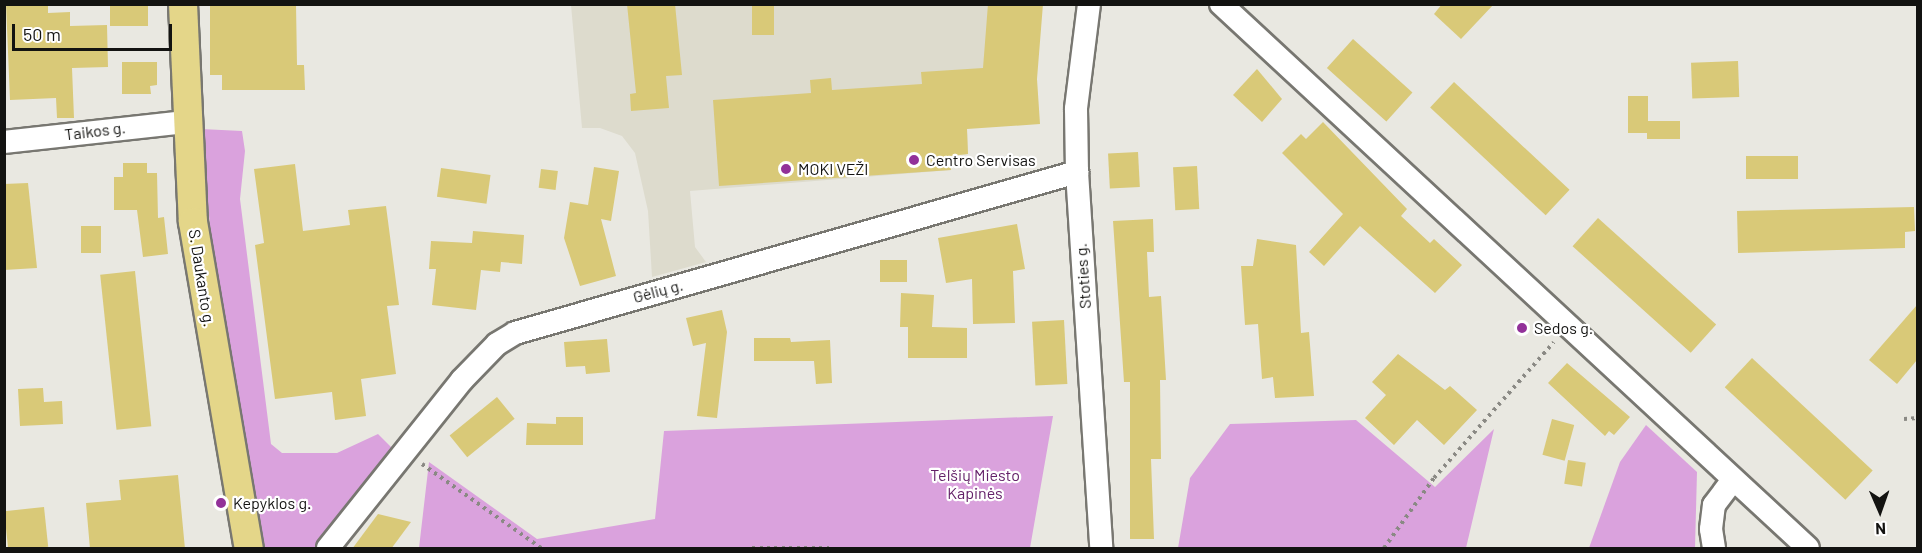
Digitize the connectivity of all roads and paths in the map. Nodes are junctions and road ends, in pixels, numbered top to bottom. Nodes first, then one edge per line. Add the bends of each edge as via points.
1 (183, 4) edge
2 (1089, 4) edge
3 (1221, 4) edge
4 (186, 122) junction
5 (4, 142) edge
6 (1077, 172) junction
7 (1569, 325) junction
8 (1917, 418) edge
9 (1904, 419) dead end
10 (406, 452) junction
11 (1733, 480) junction
12 (249, 549) edge
13 (328, 549) edge
14 (541, 549) edge
15 (752, 549) edge
16 (829, 549) edge
17 (1101, 549) edge
18 (1384, 549) edge
19 (1714, 549) edge
20 (1808, 549) edge

1 - 4 main road, S. Daukanto g.
2 - 6 street, Stoties g. via 1076,110
3 - 7 street
4 - 5 street, Taikos g.
4 - 12 main road, S. Daukanto g. via 193,222
6 - 10 street, Gėlių g. via 515,333 497,344 462,380
6 - 17 street, Stoties g.
7 - 11 street
7 - 18 path via 1434,478
8 - 9 path
10 - 13 street, Gėlių g.
10 - 14 path
11 - 19 street via 1714,505
11 - 20 street
15 - 16 path

